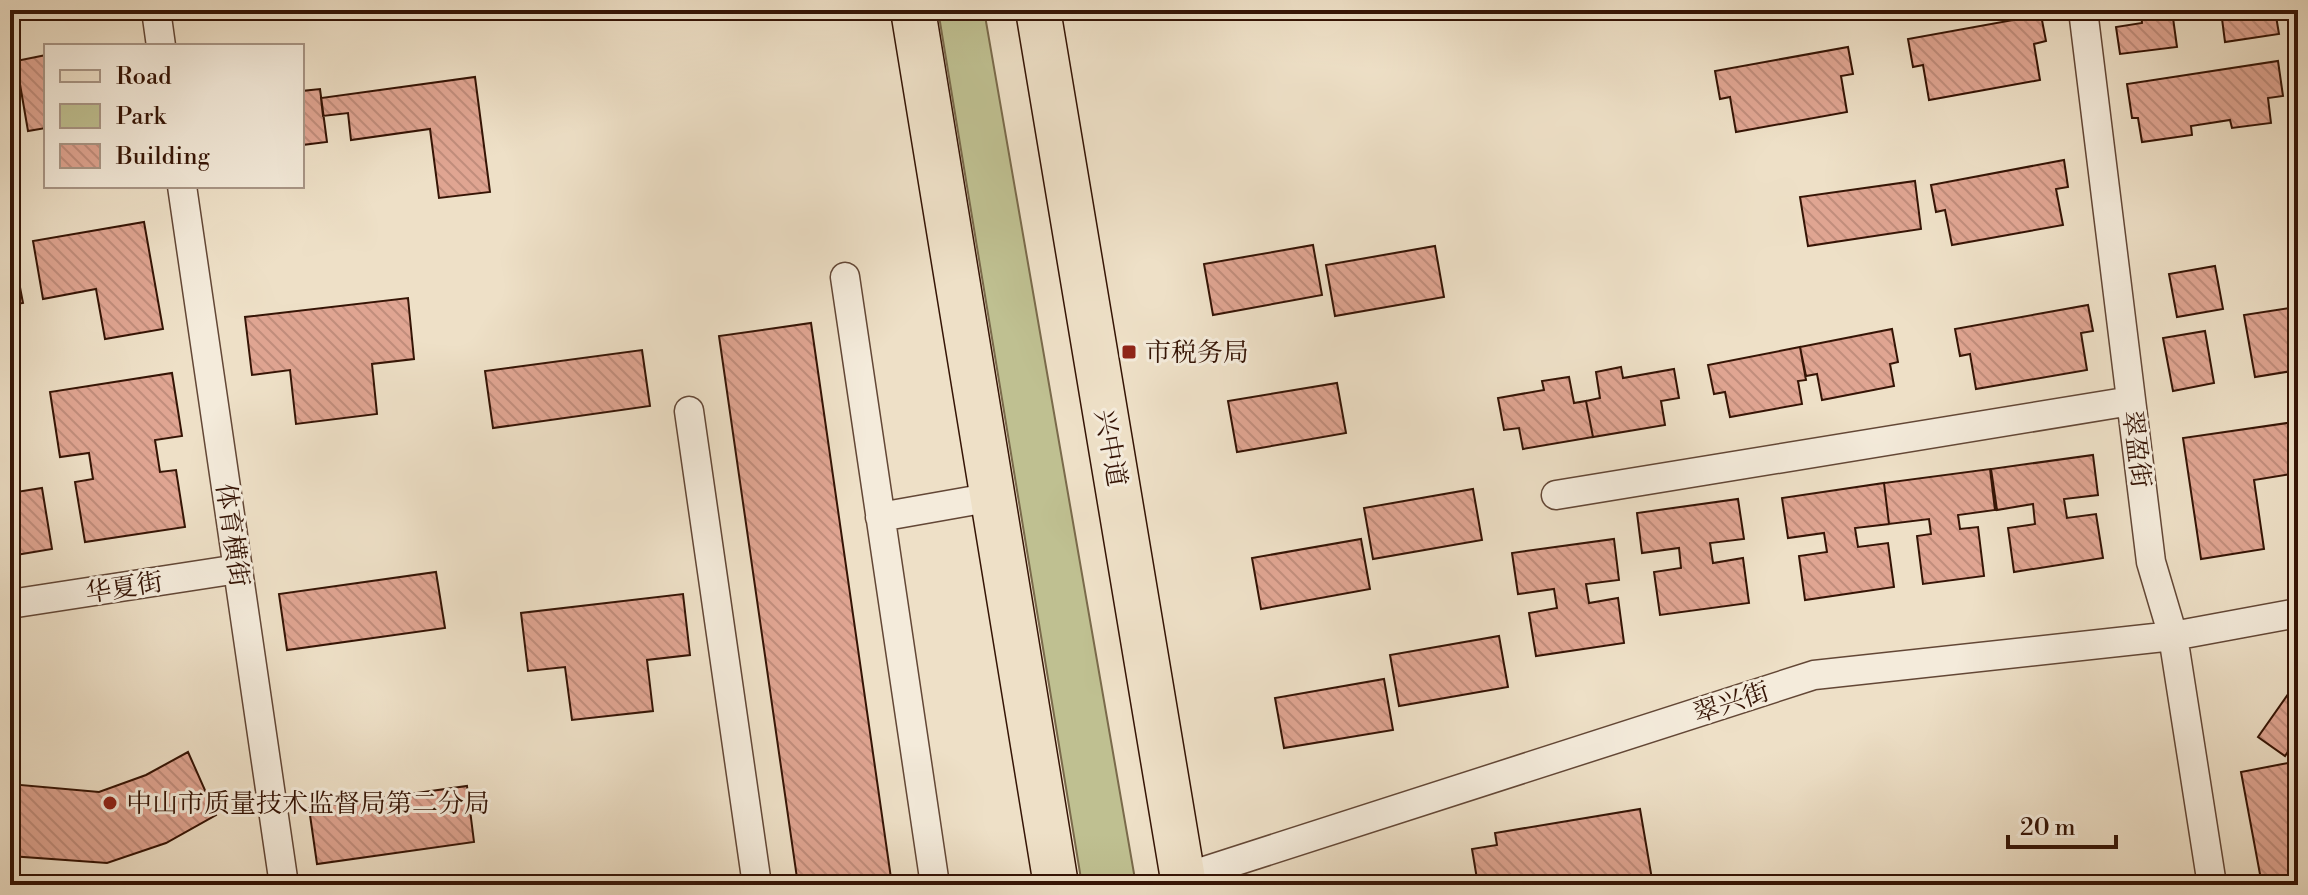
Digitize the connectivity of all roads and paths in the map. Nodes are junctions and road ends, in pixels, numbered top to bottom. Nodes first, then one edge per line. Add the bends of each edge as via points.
1 (156, 10) edge
2 (913, 10) edge
3 (1038, 10) edge
4 (2083, 10) edge
5 (161, 44) edge
6 (182, 188) edge
7 (845, 277) dead end
8 (2131, 401) junction
9 (689, 411) dead end
10 (1556, 495) dead end
11 (993, 497) junction
12 (880, 517) junction
13 (238, 569) junction
14 (10, 604) edge
15 (2298, 613) edge
16 (2173, 636) junction
17 (1184, 881) edge
18 (284, 885) edge
19 (757, 885) edge
20 (935, 885) edge
21 (1056, 885) edge
22 (2212, 885) edge

1 - 5 street
2 - 11 main road
3 - 17 main road, 兴中道
4 - 8 street, 翠盈街
6 - 13 street, 体育横街
7 - 12 street
8 - 10 street
8 - 16 street, 翠盈街 via 2151,562
9 - 19 street
11 - 12 street
11 - 21 main road
12 - 20 street
13 - 14 street, 华夏街
13 - 18 street, 体育横街
15 - 16 street, 翠兴街
16 - 17 street, 翠兴街 via 1814,675
16 - 22 street, 翠盈街

